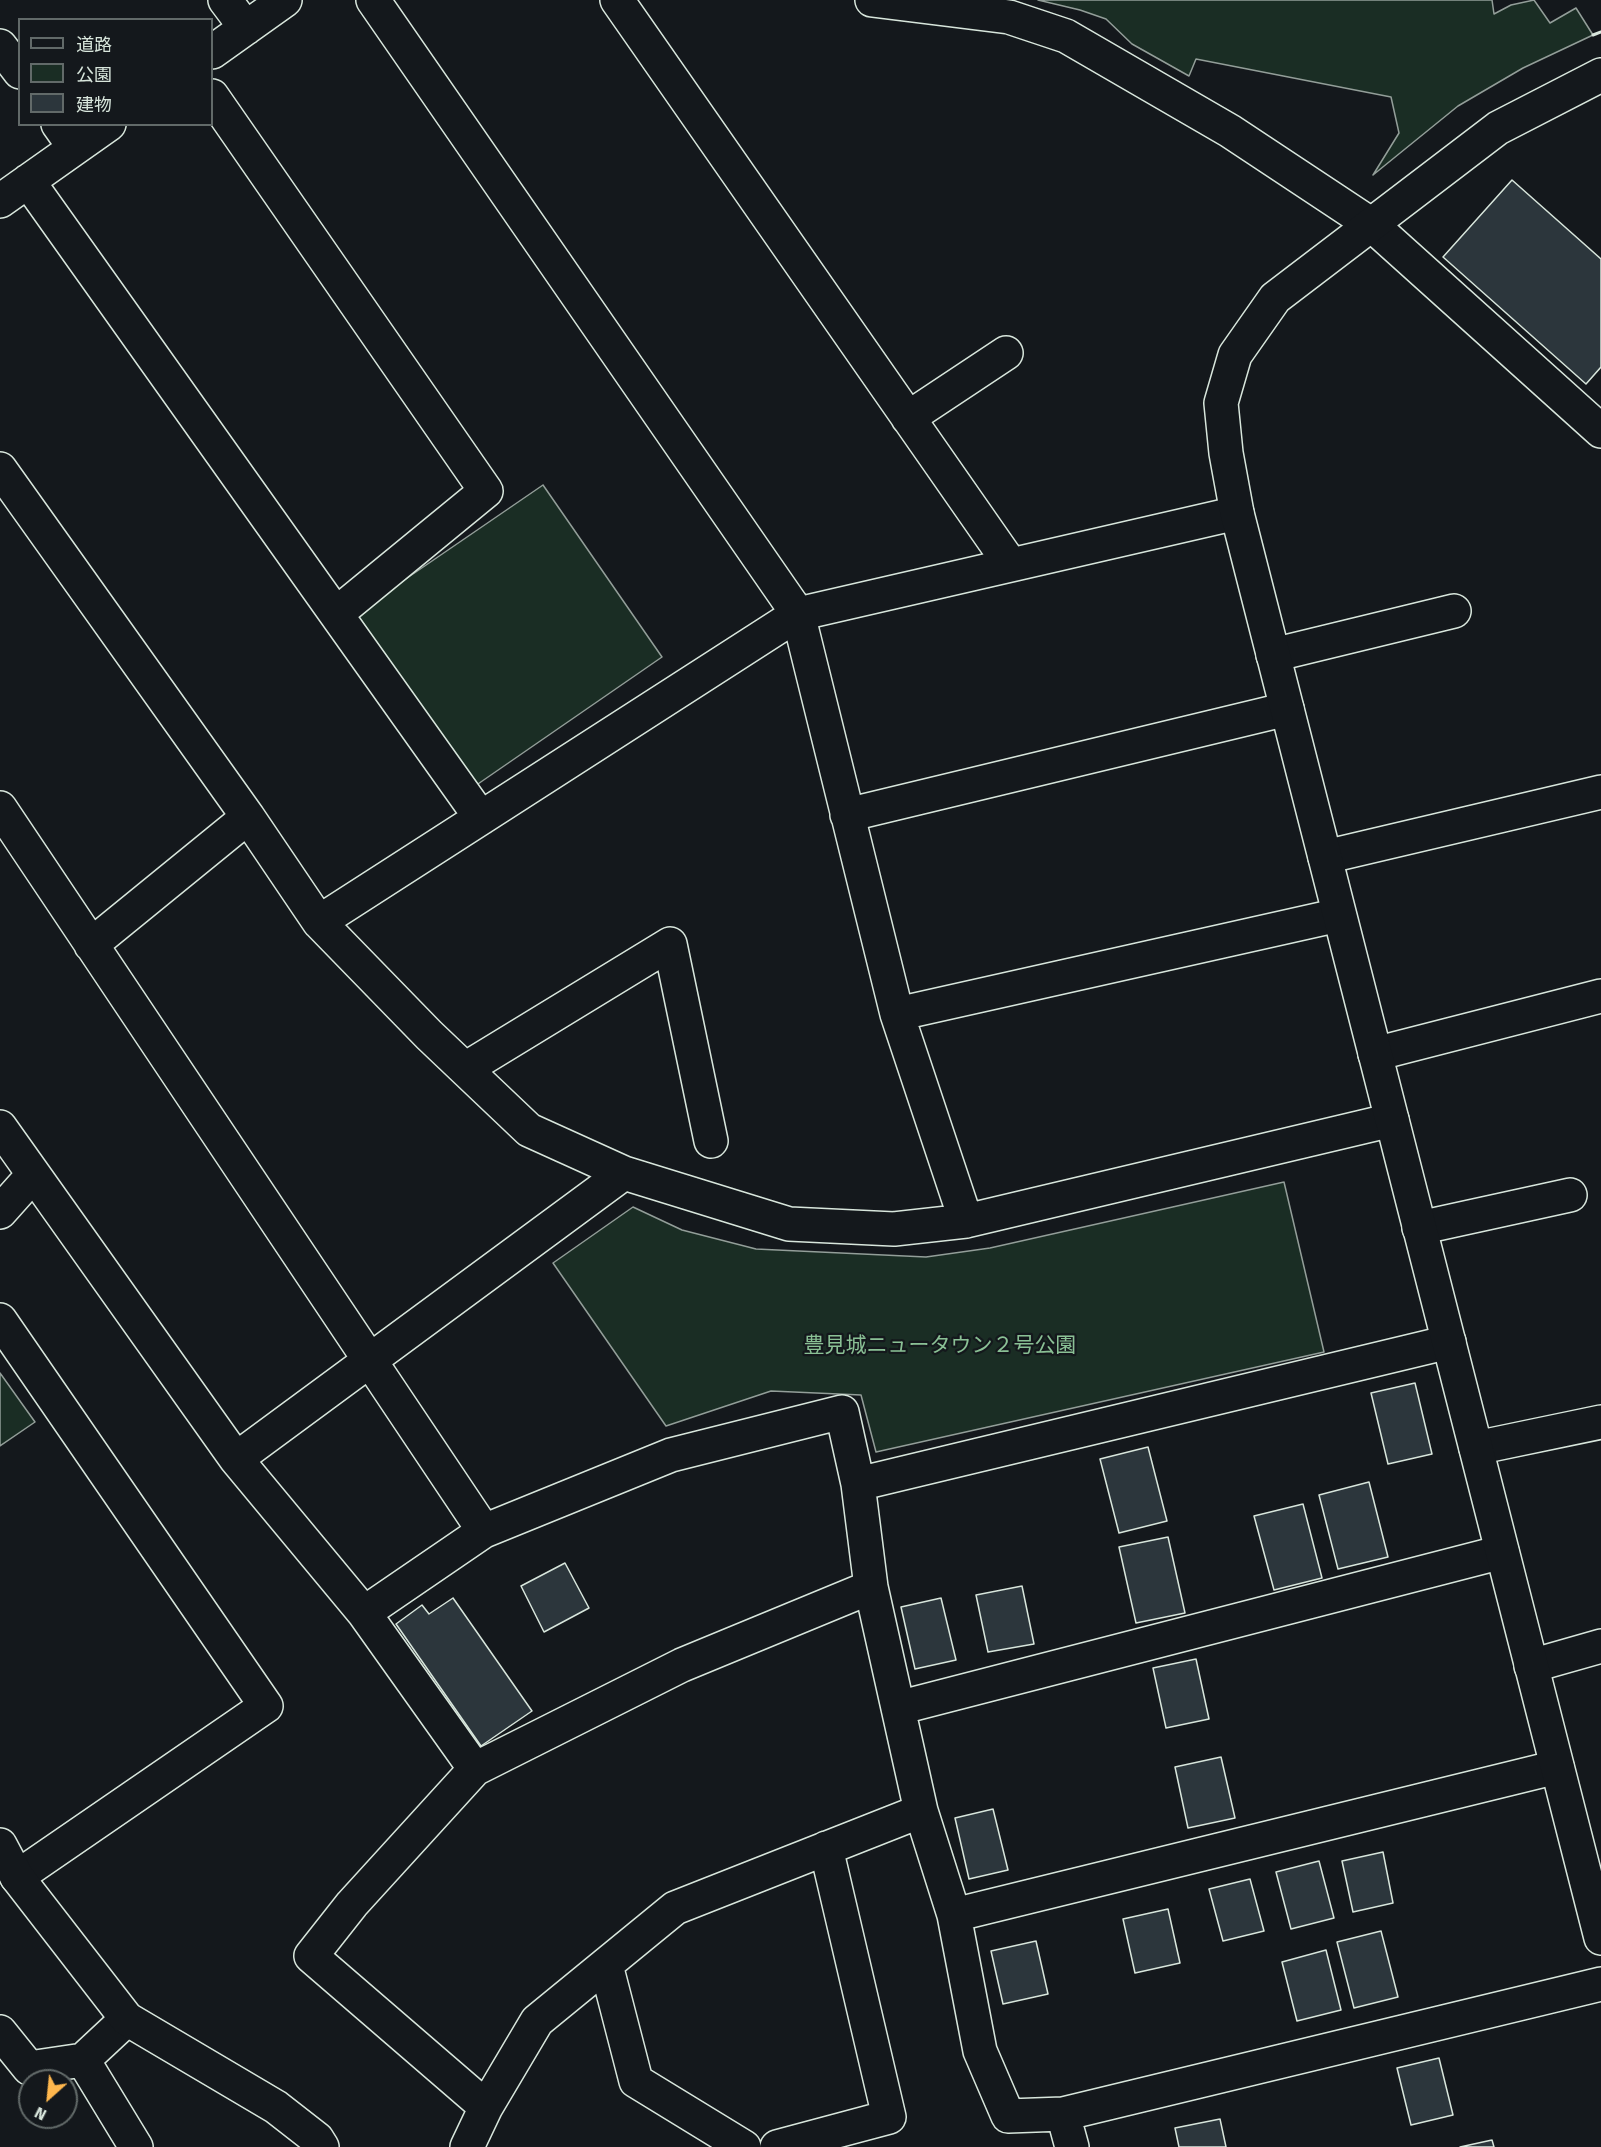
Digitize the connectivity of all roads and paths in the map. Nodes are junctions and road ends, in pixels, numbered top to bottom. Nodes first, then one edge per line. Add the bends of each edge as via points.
1 (225, 0) edge
2 (285, 0) edge
3 (373, 0) edge
4 (616, 0) edge
5 (872, 0) edge
6 (246, 28) junction
7 (0, 46) edge
8 (213, 51) edge
9 (18, 69) edge
10 (1601, 75) edge
11 (213, 97) edge
12 (102, 126) edge
13 (67, 136) edge
14 (28, 181) junction
15 (0, 201) edge
16 (1372, 225) junction
17 (1006, 353) dead end
18 (908, 418) junction
19 (1601, 431) edge
20 (0, 469) edge
21 (1237, 513) junction
22 (1011, 565) junction
23 (1454, 611) dead end
24 (336, 614) junction
25 (798, 614) junction
26 (1273, 655) junction
27 (1287, 709) junction
28 (1601, 792) edge
29 (0, 808) edge
30 (847, 815) junction
31 (248, 817) junction
32 (481, 818) junction
33 (12, 852) edge
34 (1325, 857) junction
35 (1339, 915) junction
36 (319, 922) junction
37 (91, 945) junction
38 (1601, 996) edge
39 (897, 1014) junction
40 (1375, 1054) junction
41 (465, 1069) junction
42 (1392, 1120) junction
43 (0, 1127) edge
44 (711, 1141) dead end
45 (624, 1173) junction
46 (33, 1175) junction
47 (1570, 1195) dead end
48 (0, 1212) edge
49 (966, 1221) junction
50 (1419, 1228) junction
51 (0, 1320) edge
52 (1449, 1342) junction
53 (370, 1360) junction
54 (1601, 1422) edge
55 (1476, 1448) junction
56 (236, 1459) junction
57 (858, 1484) junction
58 (484, 1531) junction
59 (1502, 1552) junction
60 (871, 1587) junction
61 (363, 1613) junction
62 (1601, 1646) edge
63 (1531, 1666) junction
64 (898, 1708) junction
65 (1557, 1767) junction
66 (475, 1769) junction
67 (921, 1811) junction
68 (0, 1845) edge
69 (826, 1848) junction
70 (1593, 1874) edge
71 (17, 1877) junction
72 (954, 1915) junction
73 (1601, 1938) edge
74 (606, 1965) junction
75 (1601, 1983) edge
76 (128, 2019) junction
77 (0, 2032) edge
78 (83, 2060) junction
79 (486, 2107) junction
80 (1063, 2114) junction
81 (136, 2147) edge
82 (322, 2147) edge
83 (467, 2147) edge
84 (744, 2147) edge
85 (777, 2147) edge
86 (1072, 2147) edge

1 - 6 street
2 - 6 street
3 - 25 street
4 - 18 street
5 - 16 street via 1009,17 1066,36 1230,131
6 - 8 street
7 - 9 street
10 - 16 street via 1498,128
11 - 24 street via 486,491
12 - 13 street
13 - 14 street
14 - 15 street
14 - 24 street
16 - 19 street
16 - 21 street via 1275,298 1235,355 1221,403
17 - 18 street
18 - 22 street
20 - 31 street
21 - 22 street
21 - 26 street
22 - 25 street
23 - 26 street
24 - 32 street
25 - 30 street
25 - 32 street
26 - 27 street
27 - 30 street
27 - 34 street
28 - 34 street
29 - 33 street
30 - 39 street
31 - 36 street
31 - 37 street
32 - 36 street
33 - 37 street
34 - 35 street
35 - 39 street
35 - 40 street
36 - 41 street
37 - 53 street
38 - 40 street
39 - 49 street
40 - 42 street
41 - 44 street via 670,944
41 - 45 street via 530,1130
42 - 49 street
42 - 50 street
43 - 46 street
45 - 49 street via 789,1224 894,1229
45 - 53 street
46 - 48 street
46 - 56 street
47 - 50 street
50 - 52 street
51 - 71 street via 266,1706
52 - 55 street
52 - 57 street
53 - 56 street
53 - 58 street
54 - 55 street
55 - 59 street
56 - 61 street
57 - 58 street via 842,1412 671,1455
57 - 60 street
58 - 61 street
59 - 63 street
59 - 64 street
60 - 64 street
60 - 66 street via 682,1665
61 - 66 street
62 - 63 street
63 - 65 street
64 - 67 street
65 - 70 street
65 - 72 street
66 - 79 street via 352,1904 312,1956
67 - 69 street
67 - 72 street
68 - 71 street
69 - 74 street via 675,1908
69 - 85 street via 890,2117
70 - 73 street
71 - 76 street
72 - 80 street via 980,2051 1008,2116
74 - 79 street via 537,2021
74 - 84 street via 636,2081
75 - 80 street
76 - 78 street
76 - 82 street via 276,2107
77 - 78 street via 28,2068
78 - 81 street
79 - 83 street
80 - 86 street

